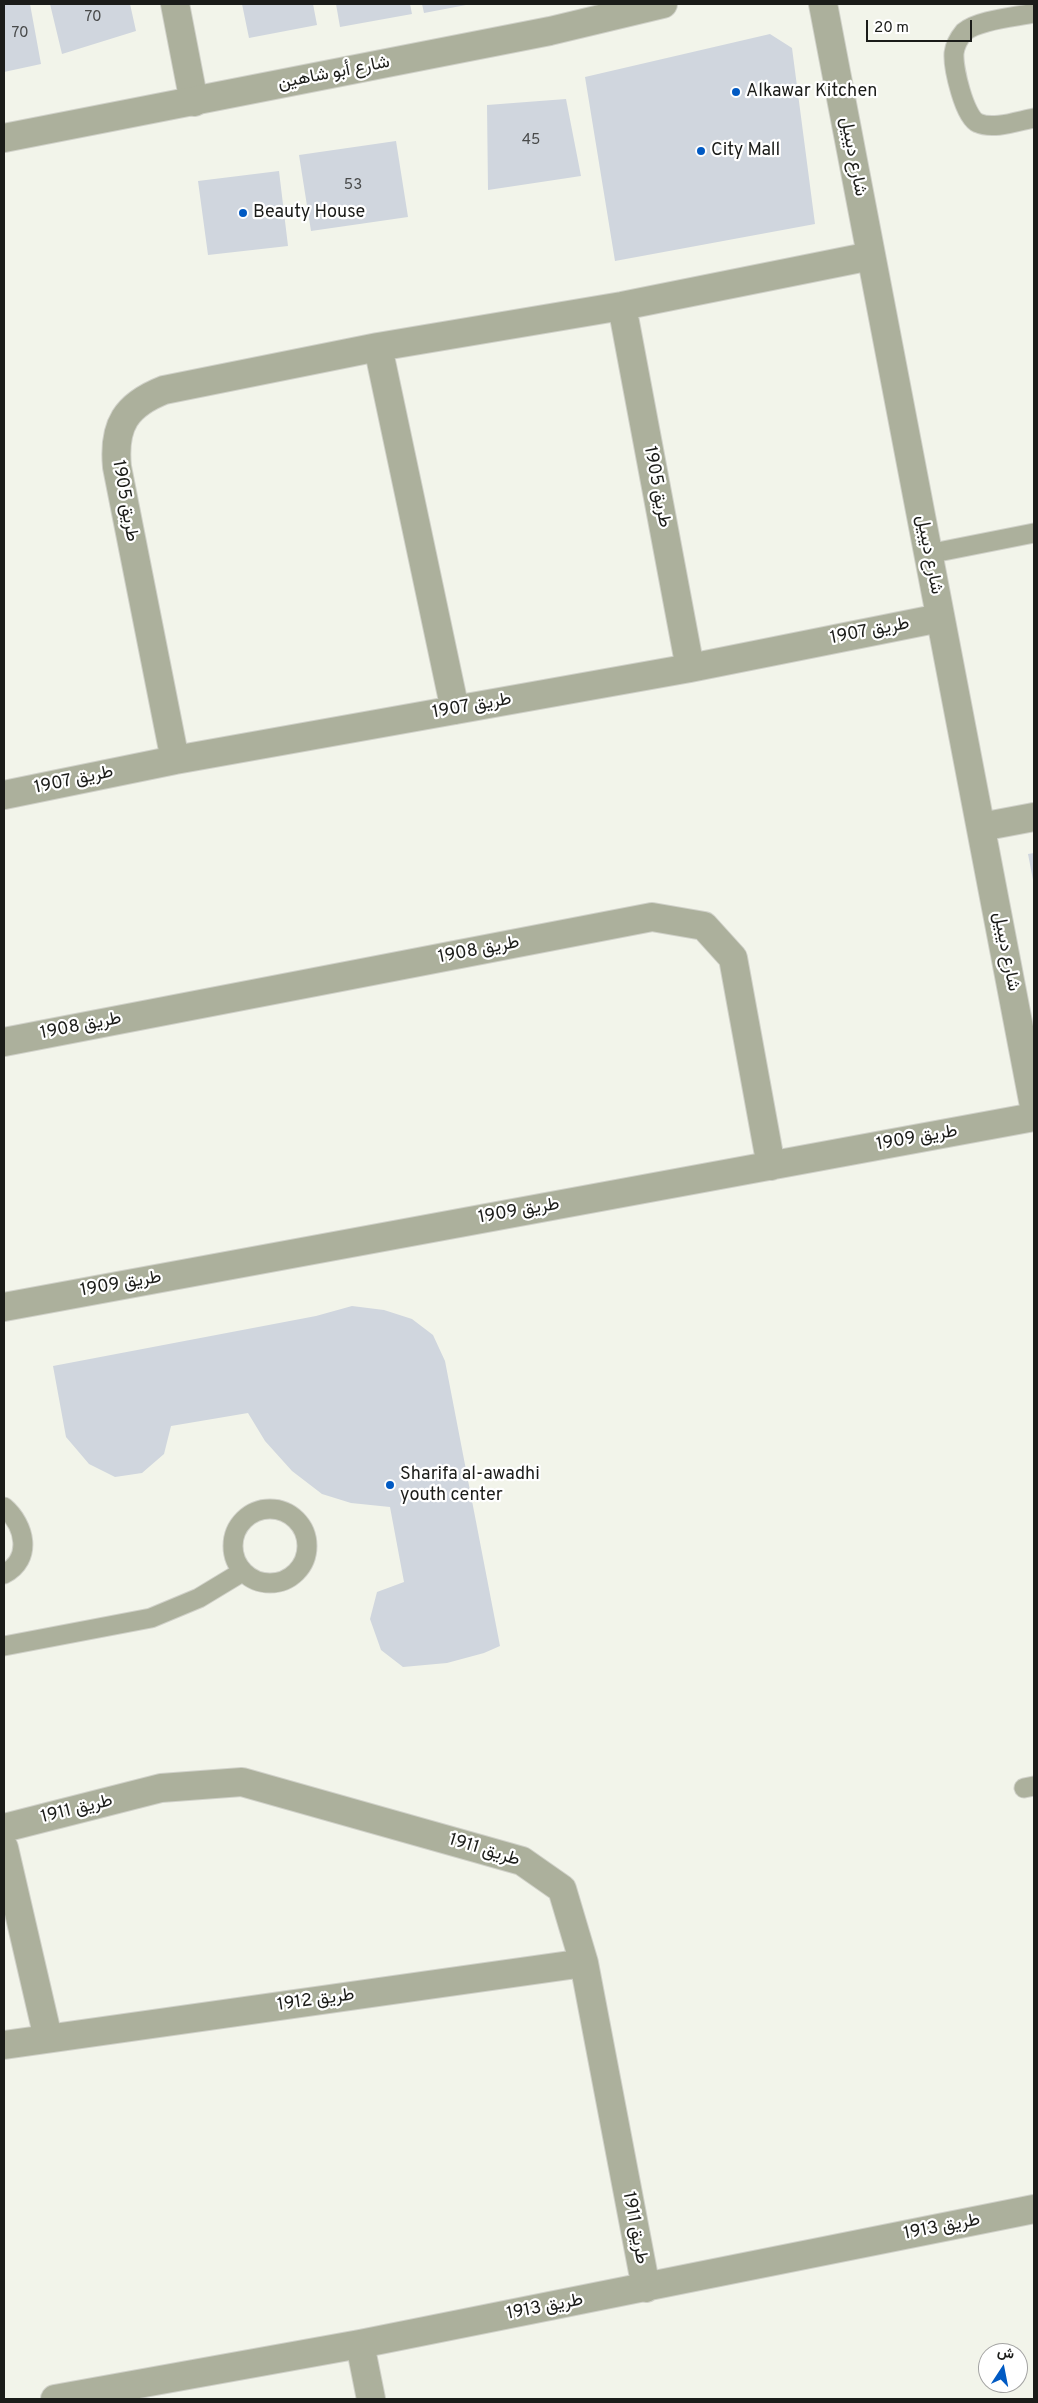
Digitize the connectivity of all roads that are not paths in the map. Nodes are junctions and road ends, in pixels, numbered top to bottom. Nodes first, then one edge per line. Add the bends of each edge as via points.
1 (175, 4) edge
2 (663, 4) edge
3 (823, 4) edge
4 (1034, 14) edge
5 (194, 102) junction
6 (1034, 118) edge
7 (4, 138) edge
8 (871, 256) junction
9 (622, 306) junction
10 (378, 347) junction
11 (1034, 535) edge
12 (928, 554) junction
13 (940, 618) junction
14 (690, 668) junction
15 (455, 710) junction
16 (175, 760) junction
17 (4, 795) edge
18 (1034, 817) edge
19 (981, 827) junction
20 (4, 1042) edge
21 (1034, 1106) edge
22 (1034, 1117) edge
23 (770, 1166) junction
24 (4, 1307) edge
25 (4, 1507) edge
26 (242, 1572) junction
27 (4, 1574) edge
28 (4, 1646) edge
29 (4, 1828) edge
30 (4, 1848) edge
31 (584, 1963) junction
32 (48, 2038) junction
33 (4, 2045) edge
34 (1033, 2210) edge
35 (646, 2288) junction
36 (360, 2344) junction
37 (55, 2399) edge
38 (371, 2399) edge

1 - 5 street
2 - 5 street, شارع أبو شاهين via 550,31
3 - 8 street, شارع ديبيل
4 - 6 lane via 974,26 957,42 954,53 968,115 975,122 985,126
5 - 7 street, شارع أبو شاهين
8 - 9 street, طريق 1905
8 - 12 street, شارع ديبيل
9 - 10 street, طريق 1905
9 - 14 street, طريق 1905
10 - 15 street
10 - 16 street, طريق 1905 via 164,390 146,397 130,410 119,427 115,446 117,467
11 - 12 lane
12 - 13 street, شارع ديبيل
13 - 14 street, طريق 1907
13 - 19 street, شارع ديبيل
14 - 15 street, طريق 1907
15 - 16 street, طريق 1907
16 - 17 street, طريق 1907
18 - 19 street
19 - 21 street, شارع ديبيل
20 - 23 street, طريق 1908 via 652,917 704,926 733,958
22 - 23 street, طريق 1909
23 - 24 street, طريق 1909
25 - 27 lane via 22,1530 23,1545 19,1559
26 - 26 lane via 260,1583 282,1583 300,1571 308,1551 305,1530 290,1514 269,1508 249,1515 235,1531 232,1553
26 - 28 lane via 199,1598 151,1618
29 - 31 street, طريق 1911 via 162,1788 242,1782 522,1861 562,1889
30 - 32 street
31 - 32 street, طريق 1912
31 - 35 street, طريق 1911
32 - 33 street, طريق 1912
34 - 35 street, طريق 1913
35 - 36 street, طريق 1913
36 - 37 street, طريق 1913
36 - 38 street

